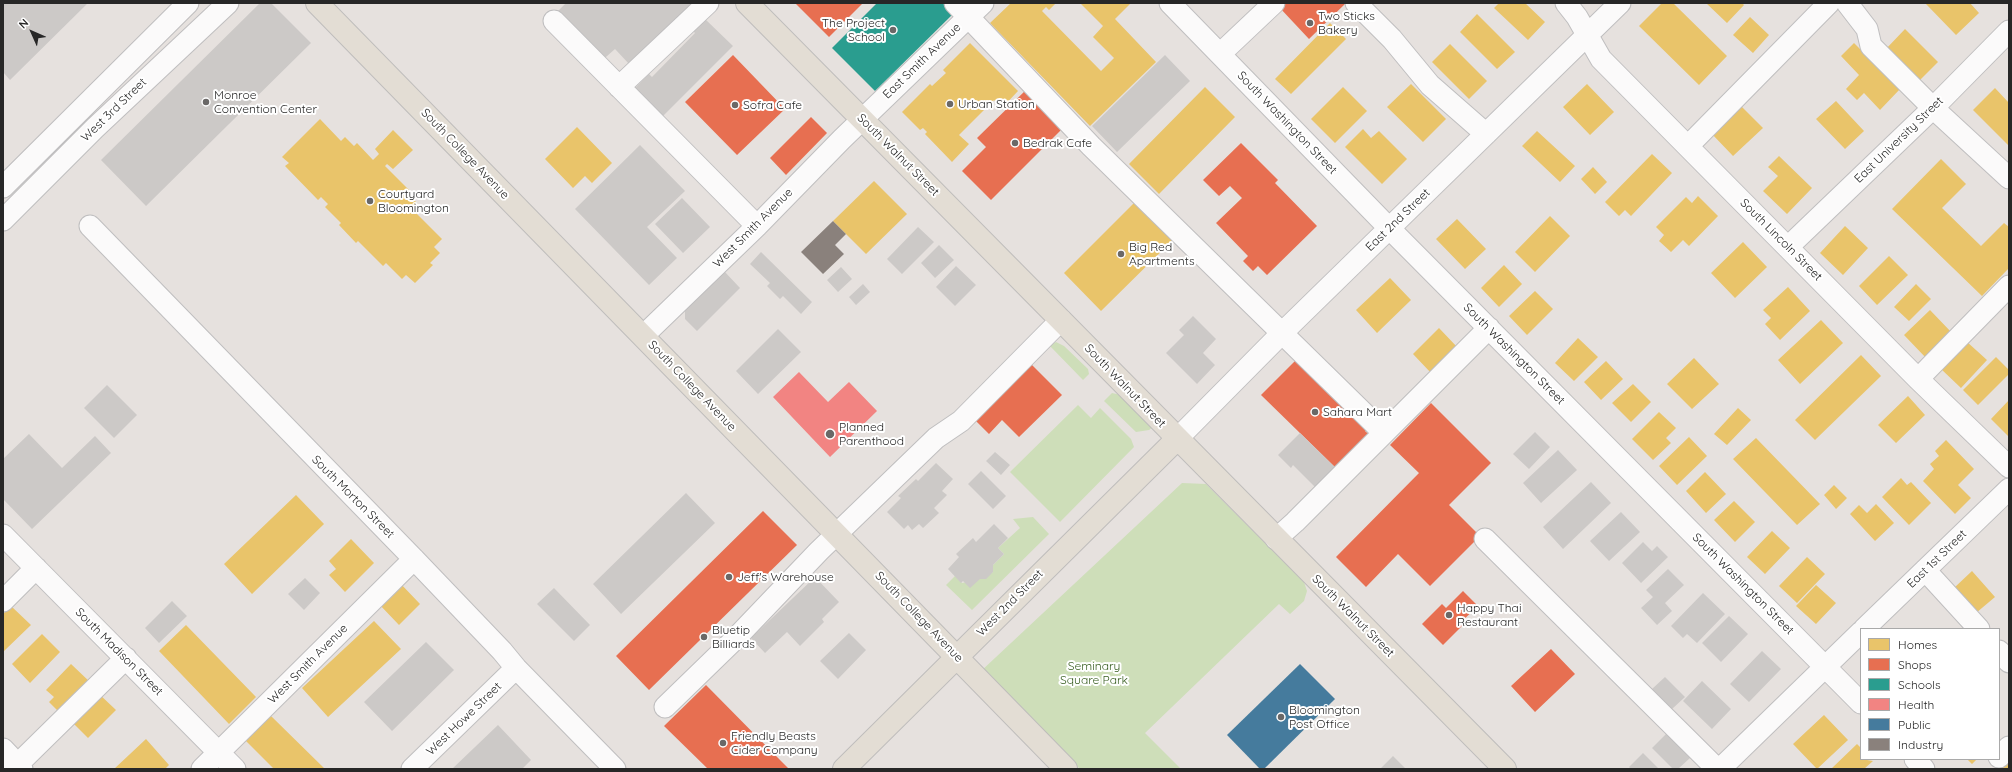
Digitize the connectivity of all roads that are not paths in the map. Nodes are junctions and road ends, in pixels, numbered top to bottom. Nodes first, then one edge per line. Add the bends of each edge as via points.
1 (188, 3) edge
2 (228, 3) edge
3 (317, 3) edge
4 (708, 3) edge
5 (746, 3) edge
6 (1170, 3) edge
7 (1274, 3) edge
8 (1356, 3) edge
9 (1566, 3) edge
10 (1620, 3) edge
11 (1829, 3) edge
12 (1847, 3) edge
13 (969, 8) edge
14 (554, 21) dead end
15 (2009, 31) edge
16 (1588, 35) junction
17 (1220, 54) junction
18 (619, 87) junction
19 (1933, 108) junction
20 (862, 119) junction
21 (1486, 134) junction
22 (1688, 146) junction
23 (2009, 178) edge
24 (3, 187) edge
25 (3, 220) edge
26 (90, 226) dead end
27 (757, 226) junction
28 (1389, 228) junction
29 (1788, 247) junction
30 (2009, 286) edge
31 (1061, 320) junction
32 (1489, 328) junction
33 (1282, 333) junction
34 (643, 336) junction
35 (1918, 379) junction
36 (1384, 433) junction
37 (1177, 439) junction
38 (2009, 467) edge
39 (2009, 489) edge
40 (837, 533) junction
41 (3, 535) edge
42 (1276, 539) junction
43 (1485, 539) dead end
44 (414, 559) junction
45 (36, 568) junction
46 (1925, 570) junction
47 (3, 601) edge
48 (1865, 628) edge
49 (1978, 628) edge
50 (1860, 633) edge
51 (2000, 652) edge
52 (957, 656) junction
53 (126, 658) junction
54 (2009, 662) edge
55 (1826, 667) junction
56 (516, 668) junction
57 (1860, 702) edge
58 (665, 707) dead end
59 (2009, 747) edge
60 (3, 749) edge
61 (219, 752) junction
62 (2000, 756) edge
63 (1916, 760) edge
64 (1996, 760) edge
65 (18, 767) edge
66 (609, 767) edge
67 (202, 769) edge
68 (235, 769) edge
69 (412, 769) edge
70 (844, 769) edge
71 (1066, 769) edge
72 (1505, 769) edge
73 (1719, 769) edge
74 (1924, 769) edge
75 (1987, 769) edge

1 - 24 street, West 3rd Street
2 - 25 street, West 3rd Street via 95,128
3 - 34 main road, South College Avenue
4 - 18 street
5 - 20 main road, South Walnut Street
6 - 17 street, South Washington Street
7 - 17 street
8 - 21 street via 1392,39 1430,85
9 - 16 street, South Lincoln Street
10 - 16 street, East 2nd Street
11 - 22 street
12 - 19 street via 1867,29 1871,46
13 - 20 street, East Smith Avenue
13 - 33 street via 1091,146
14 - 18 street
15 - 19 street, East University Street
16 - 21 street, East 2nd Street
16 - 22 street, South Lincoln Street via 1601,59
17 - 28 street, South Washington Street
18 - 27 street
19 - 23 street
19 - 29 street, East University Street
20 - 27 street, West Smith Avenue
20 - 31 main road, South Walnut Street
21 - 28 street, East 2nd Street
22 - 29 street, South Lincoln Street
26 - 44 street, South Morton Street
27 - 34 street, West Smith Avenue
28 - 32 street, South Washington Street
28 - 33 street, East 2nd Street
29 - 35 street, South Lincoln Street
30 - 35 street
31 - 37 main road, South Walnut Street
31 - 40 street via 961,421 936,438
32 - 36 street
32 - 55 street, South Washington Street
33 - 36 street
33 - 37 street, East 2nd Street
34 - 40 main road, South College Avenue
35 - 38 street, South Lincoln Street
36 - 42 street
37 - 42 main road, South Walnut Street
37 - 52 main road, West 2nd Street
39 - 46 street, East 1st Street
40 - 52 main road, South College Avenue
40 - 58 street
41 - 45 street, South Madison Street
42 - 72 main road, South Walnut Street
43 - 73 street
44 - 56 street, South Morton Street
44 - 61 street, West Smith Avenue
45 - 47 street
45 - 53 street, South Madison Street
46 - 48 street, East 1st Street
46 - 49 street
50 - 55 street
51 - 54 street
52 - 70 main road, West 2nd Street
52 - 71 main road, South College Avenue
53 - 61 street, South Madison Street
53 - 65 street
55 - 57 street, South Washington Street
55 - 73 street
56 - 66 street, South Morton Street
56 - 69 street, West Howe Street
59 - 62 street
60 - 65 street
61 - 67 street, West Smith Avenue
61 - 68 street, South Madison Street
63 - 74 street
64 - 75 street

